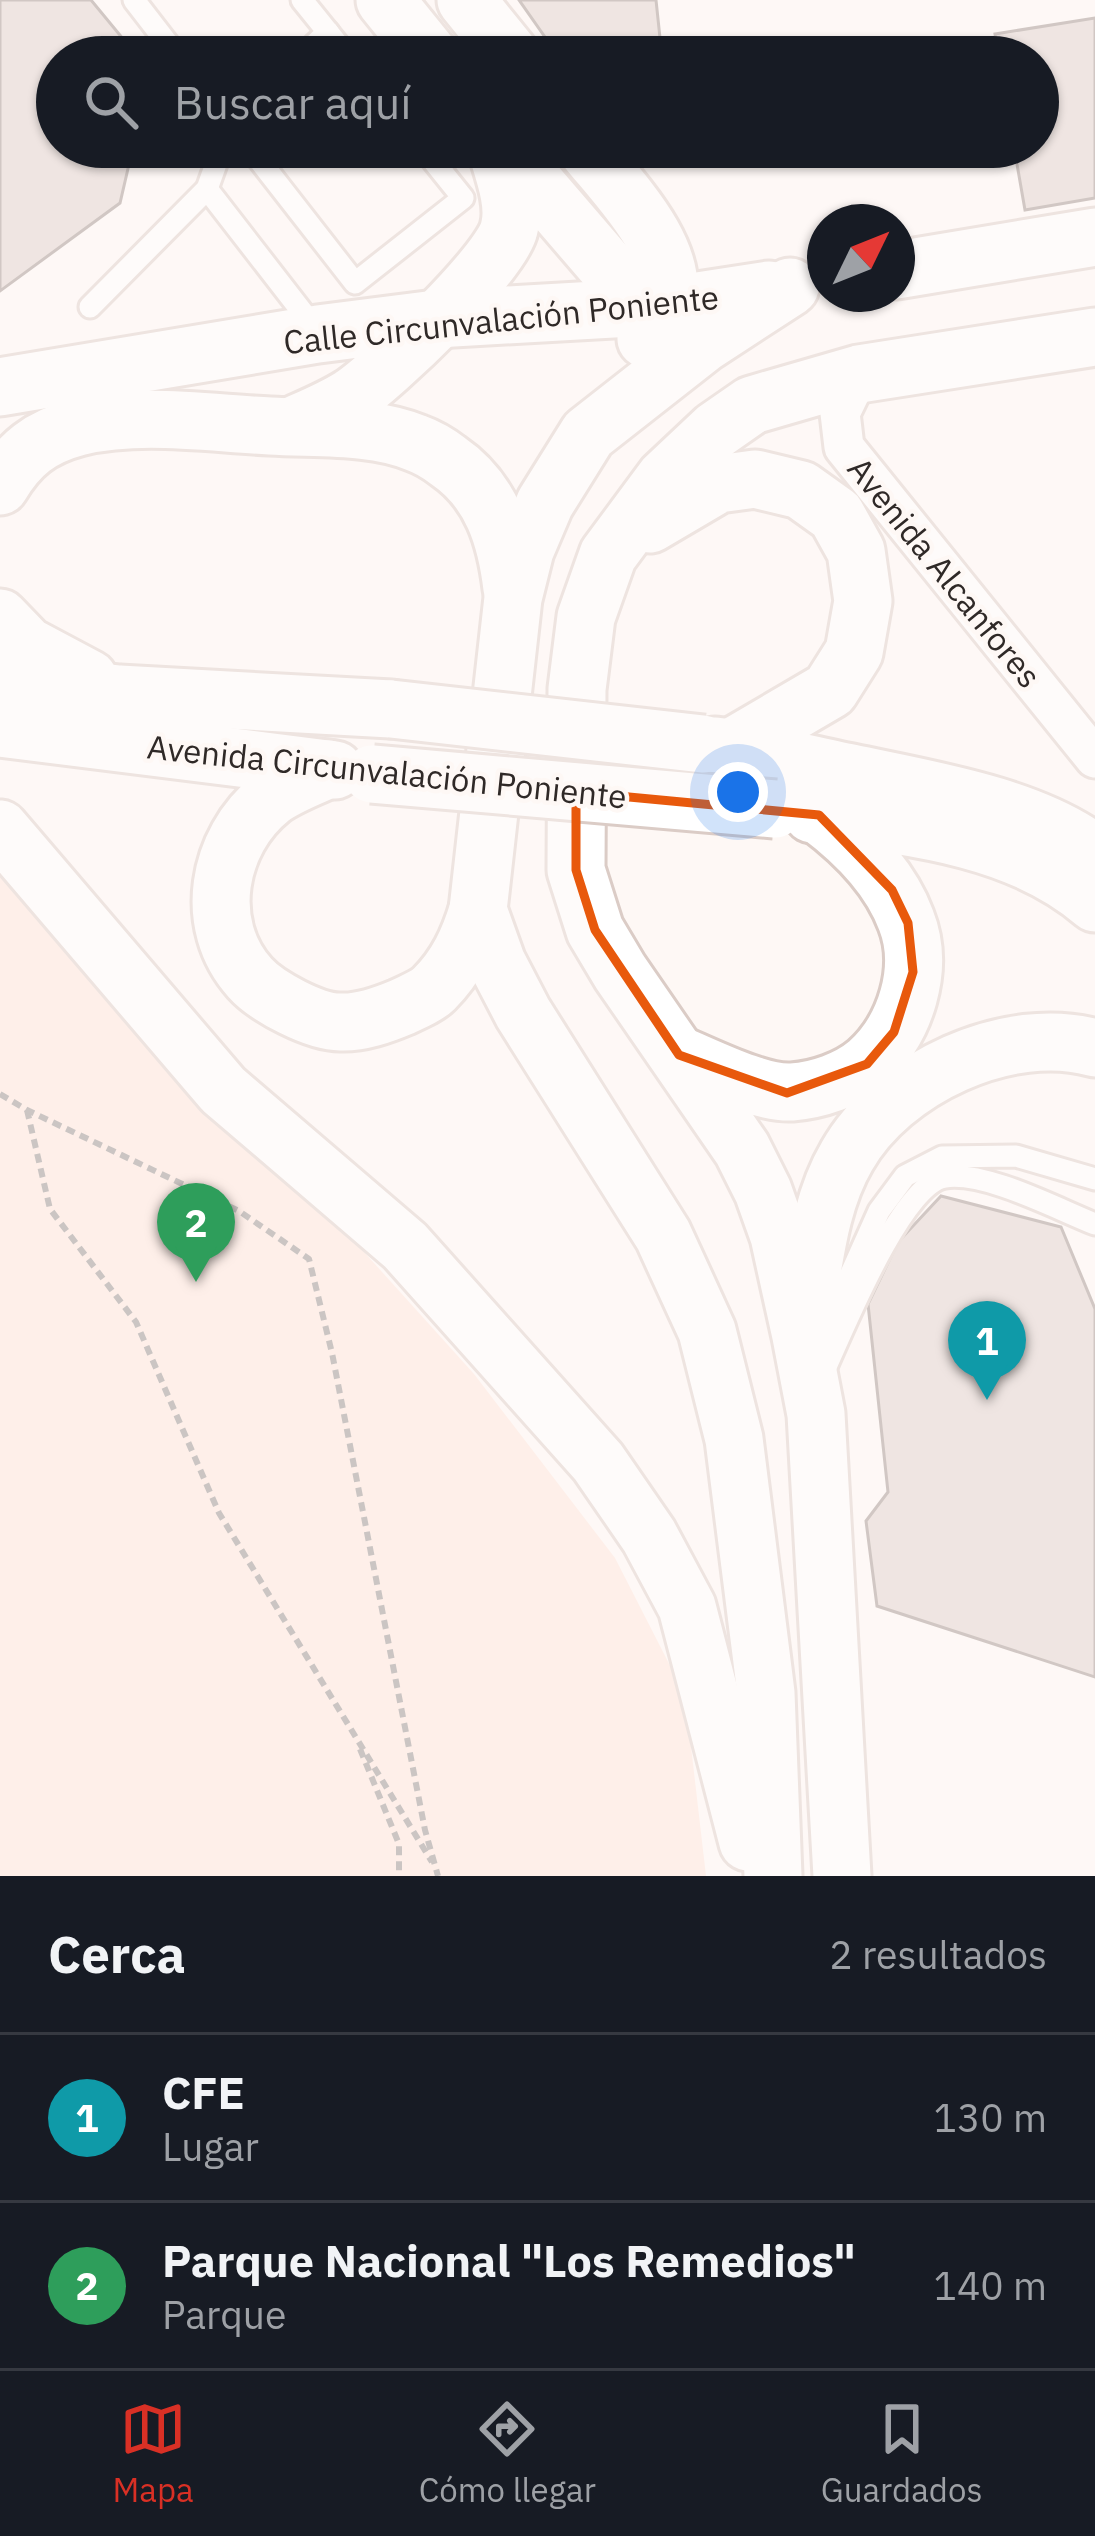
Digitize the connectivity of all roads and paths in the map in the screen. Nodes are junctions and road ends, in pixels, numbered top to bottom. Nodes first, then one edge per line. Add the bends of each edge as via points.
1 (134, 0) edge
2 (302, 0) edge
3 (385, 0) edge
4 (466, 0) edge
5 (328, 32) junction
6 (162, 36) edge
7 (324, 36) edge
8 (331, 36) edge
9 (414, 36) edge
10 (495, 36) edge
11 (214, 168) edge
12 (265, 168) edge
13 (439, 168) edge
14 (504, 168) edge
15 (519, 168) edge
16 (601, 168) edge
17 (207, 189) junction
18 (1095, 238) edge
19 (915, 267) edge
20 (807, 284) edge
21 (666, 306) junction
22 (90, 307) dead end
23 (436, 319) junction
24 (318, 334) junction
25 (1095, 337) edge
26 (860, 374) junction
27 (0, 387) edge
28 (288, 427) junction
29 (587, 434) junction
30 (0, 486) edge
31 (608, 555) junction
32 (513, 598) junction
33 (0, 619) edge
34 (0, 681) edge
35 (119, 694) junction
36 (0, 728) edge
37 (717, 746) junction
38 (1095, 758) edge
39 (350, 772) junction
40 (797, 812) junction
41 (0, 829) edge
42 (1095, 854) edge
43 (1095, 903) edge
44 (478, 910) junction
45 (1095, 1048) edge
46 (679, 1055) junction
47 (0, 1094) edge
48 (27, 1110) junction
49 (1095, 1179) edge
50 (1095, 1224) edge
51 (807, 1367) junction
52 (351, 1727) junction
53 (437, 1873) edge
54 (400, 1876) edge
55 (757, 1876) edge
56 (772, 1876) edge
57 (842, 1876) edge

1 - 6 lane
2 - 5 lane
3 - 9 main road
4 - 10 main road
5 - 7 lane
5 - 8 lane
11 - 17 lane
12 - 13 lane via 355,283 463,198
14 - 23 main road via 511,225 501,250
15 - 21 main road via 620,281
16 - 21 main road via 653,237 668,278
17 - 22 lane
17 - 24 lane
18 - 19 main road
20 - 21 main road, Calle Circunvalación Poniente
20 - 29 main road via 704,343
21 - 23 main road, Calle Circunvalación Poniente
21 - 29 main road
23 - 24 main road, Calle Circunvalación Poniente
23 - 28 main road via 352,397
24 - 27 main road, Calle Circunvalación Poniente
25 - 26 main road
26 - 31 main road via 752,405 716,430 665,478
26 - 38 street, Avenida Alcanfores via 840,412 844,447
28 - 30 main road via 134,420 78,428 28,451
28 - 32 main road via 369,432 415,442 450,461 495,514
29 - 32 main road via 544,503
31 - 37 main road via 718,484 755,479 801,490 836,515 856,551 862,601 854,652 830,690
31 - 46 main road via 586,617 577,689 576,870 595,930
32 - 44 main road
33 - 35 main road via 27,646
34 - 35 main road, Avenida Circunvalación Poniente
35 - 37 main road, Avenida Circunvalación Poniente, bridge via 391,709
36 - 39 main road, Avenida Circunvalación Poniente
37 - 42 main road via 1022,815
39 - 40 main road, Avenida Circunvalación Poniente, bridge
39 - 44 main road via 272,797 242,828 224,867 220,904 227,940 250,979 292,1008 338,1023 382,1016 432,992 468,944
40 - 43 main road via 1007,851
40 - 46 main road via 847,836 908,923 913,972 894,1032 867,1064 831,1084 788,1093
41 - 55 main road via 224,1090 405,1246 598,1462 686,1607
44 - 56 main road via 523,1013 663,1235 706,1331 734,1438 763,1670
45 - 51 main road via 1037,1040 975,1056 935,1074 876,1119 847,1155 821,1219
46 - 51 main road via 763,1191
47 - 48 path
48 - 52 path via 50,1209 136,1322 219,1513
48 - 53 path via 239,1211 309,1259
49 - 51 lane via 1016,1156 942,1157 905,1176 879,1211
50 - 51 lane via 986,1180 942,1176 893,1226
51 - 57 main road via 817,1414
52 - 53 path
52 - 54 path via 399,1844

